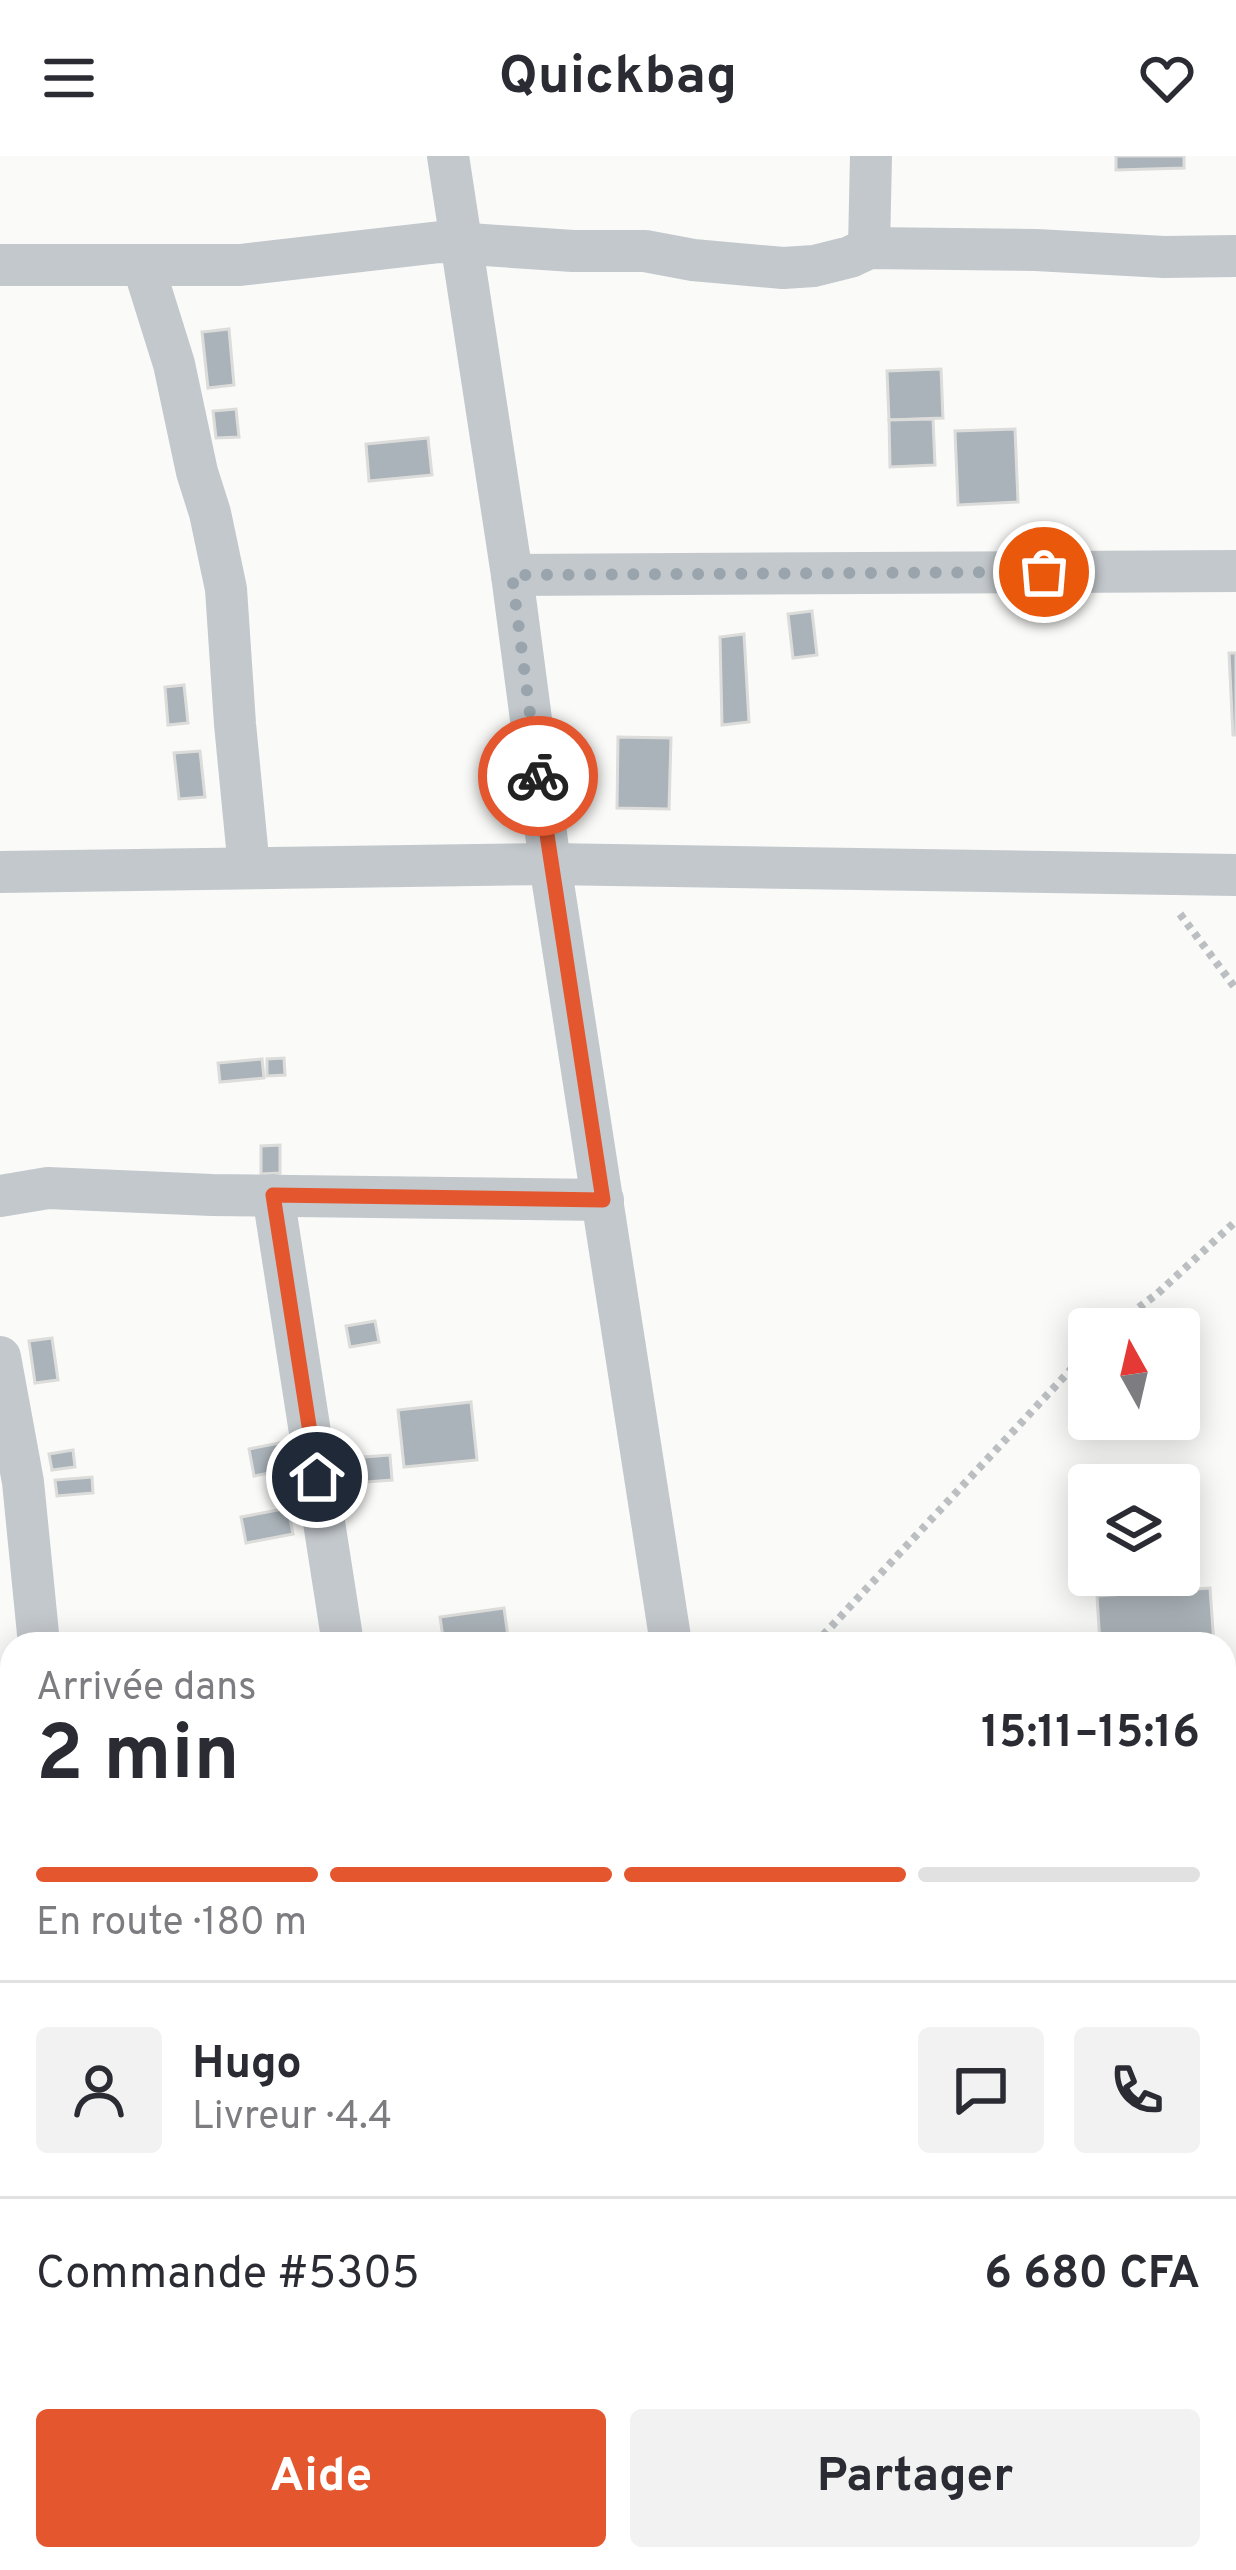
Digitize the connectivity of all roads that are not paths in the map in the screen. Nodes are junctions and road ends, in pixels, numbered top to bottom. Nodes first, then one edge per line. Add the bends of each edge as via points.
1 (448, 156) edge
2 (871, 156) edge
3 (463, 243) junction
4 (869, 248) junction
5 (1236, 256) edge
6 (0, 265) edge
7 (143, 265) junction
8 (1236, 571) edge
9 (512, 575) junction
10 (550, 864) junction
11 (249, 868) junction
12 (0, 872) edge
13 (1236, 875) edge
14 (273, 1195) junction
15 (0, 1196) edge
16 (603, 1200) junction
17 (0, 1357) edge
18 (11, 1471) edge
19 (37, 1632) edge
20 (341, 1632) edge
21 (669, 1632) edge

1 - 3 street
2 - 4 street
3 - 4 street via 645,251 783,268
3 - 7 street via 240,265
3 - 9 street
4 - 5 street
6 - 7 street
7 - 11 street via 226,590
8 - 9 street
9 - 10 street
10 - 11 street
10 - 13 street
10 - 16 street
11 - 12 street
14 - 15 street via 48,1188
14 - 16 street
14 - 20 street
16 - 21 street
17 - 18 street
18 - 19 street

